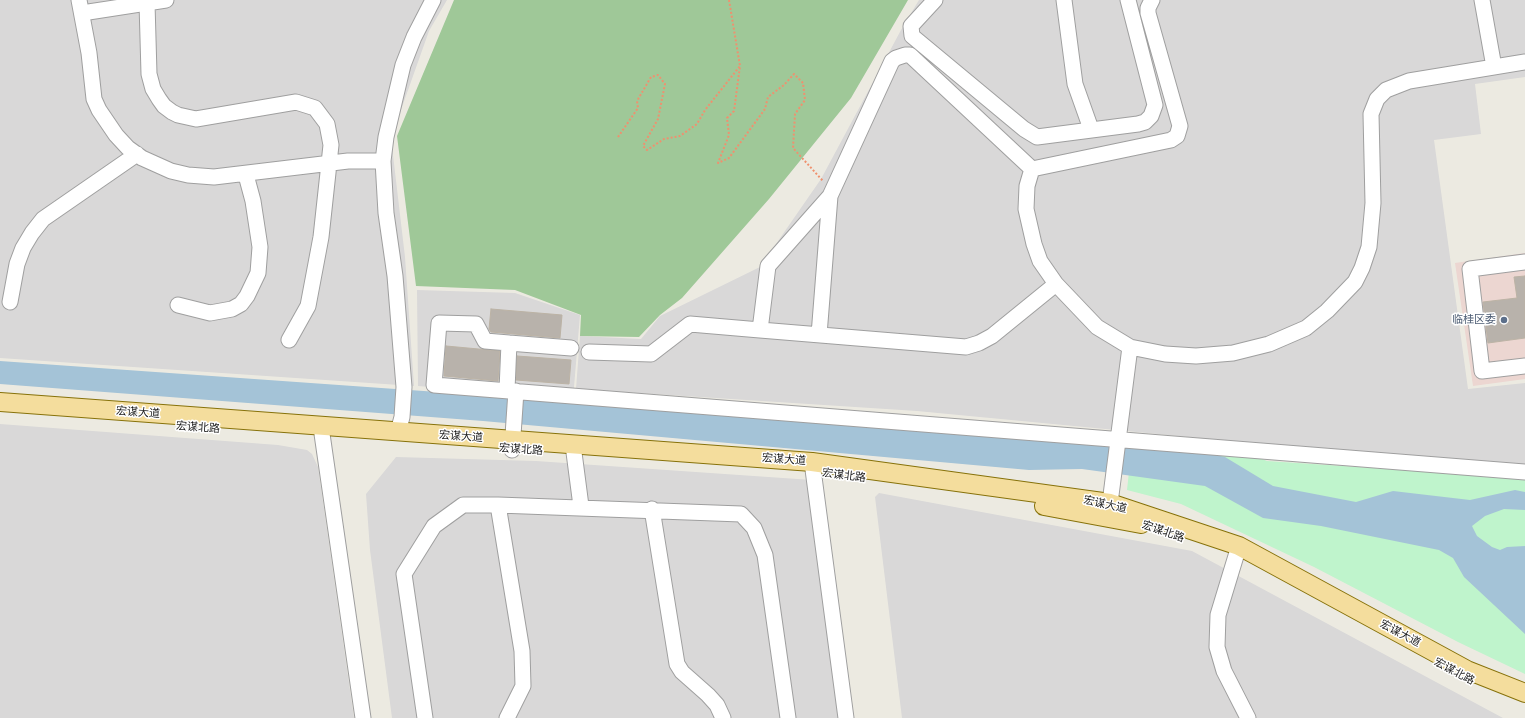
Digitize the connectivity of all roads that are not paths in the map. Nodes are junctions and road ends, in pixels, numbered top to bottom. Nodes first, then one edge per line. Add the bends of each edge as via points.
1 (166, 0) edge
2 (433, 0) edge
3 (935, 0) edge
4 (1064, 0) edge
5 (1128, 0) edge
6 (1152, 0) edge
7 (1482, 0) edge
8 (147, 3) junction
9 (80, 7) edge
10 (1525, 62) edge
11 (1494, 67) junction
12 (1091, 129) junction
13 (137, 154) junction
14 (383, 161) junction
15 (329, 164) junction
16 (1032, 169) junction
17 (246, 175) junction
18 (831, 194) junction
19 (1525, 262) edge
20 (1056, 284) junction
21 (10, 302) dead end
22 (178, 305) dead end
23 (760, 330) junction
24 (819, 335) junction
25 (289, 340) dead end
26 (509, 343) junction
27 (1130, 347) junction
28 (571, 348) dead end
29 (589, 352) dead end
30 (1525, 366) edge
31 (512, 390) junction
32 (0, 402) edge
33 (0, 413) edge
34 (400, 425) junction
35 (322, 432) junction
36 (1118, 439) junction
37 (512, 445) junction
38 (574, 450) junction
39 (813, 467) junction
40 (1525, 472) edge
41 (1110, 503) junction
42 (498, 505) junction
43 (581, 506) junction
44 (652, 509) junction
45 (1237, 551) junction
46 (1525, 694) edge
47 (1525, 704) edge
48 (363, 718) edge
49 (425, 718) edge
50 (507, 718) edge
51 (723, 718) edge
52 (788, 718) edge
53 (846, 718) edge
54 (1248, 718) edge

1 - 8 street
2 - 14 street via 403,65
3 - 12 street via 913,24 911,31 915,39 939,59 1037,137
4 - 12 street via 1075,84
5 - 12 street via 1155,105 1154,112 1142,123
6 - 16 street via 1148,13 1180,126 1177,136 1171,140
7 - 11 street
8 - 9 street
8 - 15 street via 149,74 153,89 164,106 178,115 196,119 288,102 305,103 315,108 327,124 331,145
9 - 13 street via 94,99 107,123 128,148
10 - 11 street
11 - 27 street via 1409,81 1386,90 1377,99 1370,114 1373,203 1368,246 1362,268 1355,282 1306,328 1269,344 1233,353 1196,356 1165,354
13 - 17 street via 155,164 188,175
13 - 21 street via 56,209 40,224 23,248 17,264
14 - 15 street
14 - 34 street via 404,387
15 - 17 street
15 - 25 street via 321,237 308,306
16 - 18 street via 910,55 905,55 892,61
16 - 20 street via 1026,209 1040,261
17 - 22 street via 253,200 260,247 258,273 248,296 241,304 221,311 210,312
18 - 23 street via 768,266
18 - 24 street
19 - 30 street via 1470,269 1482,371
20 - 24 street via 992,336 973,346 951,347
20 - 27 street via 1097,327
23 - 24 street
23 - 29 street via 690,324 651,354
26 - 28 street
26 - 31 street
26 - 31 street via 485,341 476,324 439,323 434,385
27 - 36 street
31 - 36 street
31 - 37 street
32 - 35 main road, 宏谋大道
33 - 35 main road, 宏谋北路
34 - 35 main road, 宏谋大道
34 - 37 main road, 宏谋大道
35 - 37 main road, 宏谋北路
35 - 48 street
36 - 40 street
36 - 41 street
37 - 38 main road, 宏谋大道
38 - 39 main road, 宏谋大道
38 - 43 street
39 - 41 main road, 宏谋大道
39 - 45 main road, 宏谋北路 via 1135,522
39 - 53 street
41 - 45 main road, 宏谋大道
42 - 43 street
42 - 49 street via 463,506 434,526 404,574
42 - 50 street via 522,651 523,686
43 - 44 street
44 - 51 street via 677,664 682,672 708,695
44 - 52 street via 741,514 754,528 765,555
45 - 46 main road, 宏谋大道 via 1467,670
45 - 47 main road, 宏谋北路 via 1473,683
45 - 54 street via 1218,615 1217,647 1224,671

